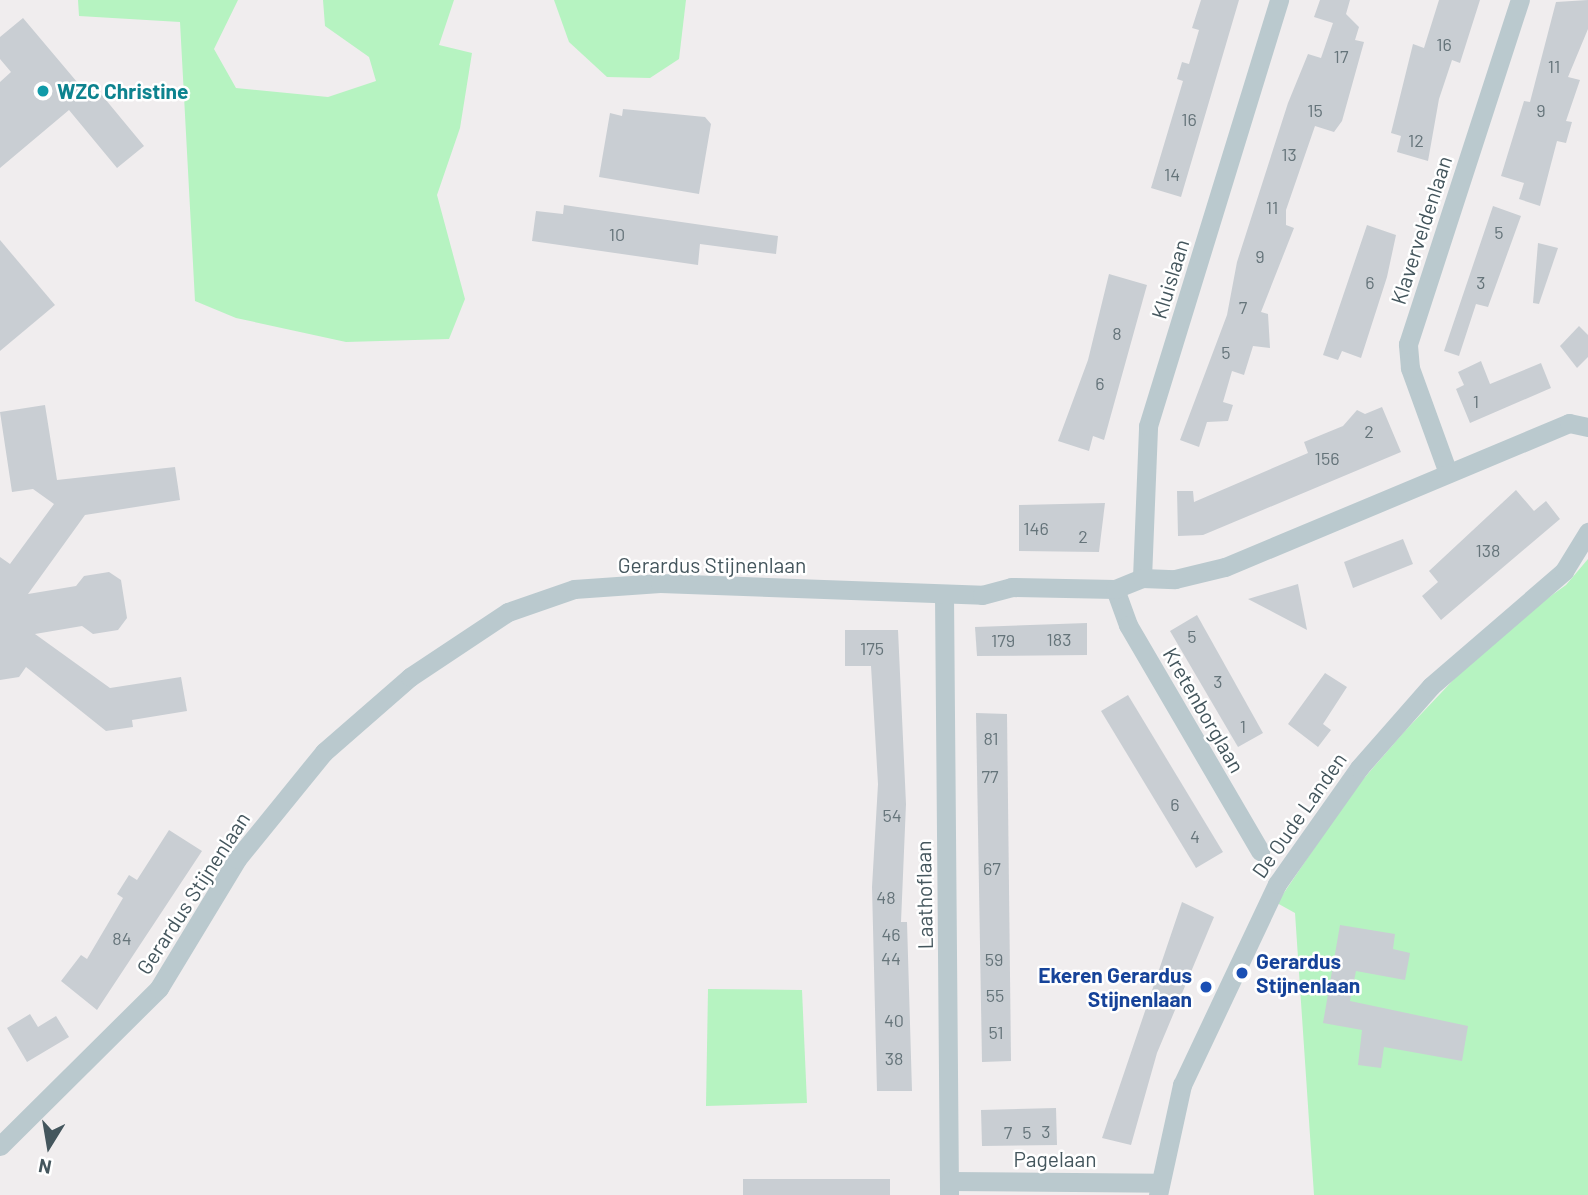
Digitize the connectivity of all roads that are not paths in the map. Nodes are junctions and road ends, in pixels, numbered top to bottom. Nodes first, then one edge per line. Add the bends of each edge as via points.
1 (1279, 0) edge
2 (1520, 0) edge
3 (1588, 427) edge
4 (1448, 473) junction
5 (1588, 532) edge
6 (1142, 578) junction
7 (1115, 589) junction
8 (943, 595) junction
9 (1260, 851) dead end
10 (0, 1146) edge
11 (949, 1188) edge
12 (1159, 1189) edge

1 - 6 street, Kluislaan via 1148,426
2 - 4 street, Klaverveldenlaan via 1408,344 1410,368
3 - 4 street, Gerardus Stijnenlaan via 1569,423
4 - 6 street, Gerardus Stijnenlaan via 1225,567 1175,579
5 - 12 street, De Oude Landen via 1564,571 1431,686 1359,768 1282,876 1220,993 1182,1085
6 - 7 street, Gerardus Stijnenlaan
7 - 8 street, Gerardus Stijnenlaan via 1011,587 982,595
7 - 9 street, Kretenborglaan via 1128,625
8 - 10 street, Gerardus Stijnenlaan via 660,583 574,589 508,612 410,677 324,752 237,859 159,989
8 - 11 street, Laathoflaan
11 - 12 street, Pagelaan

